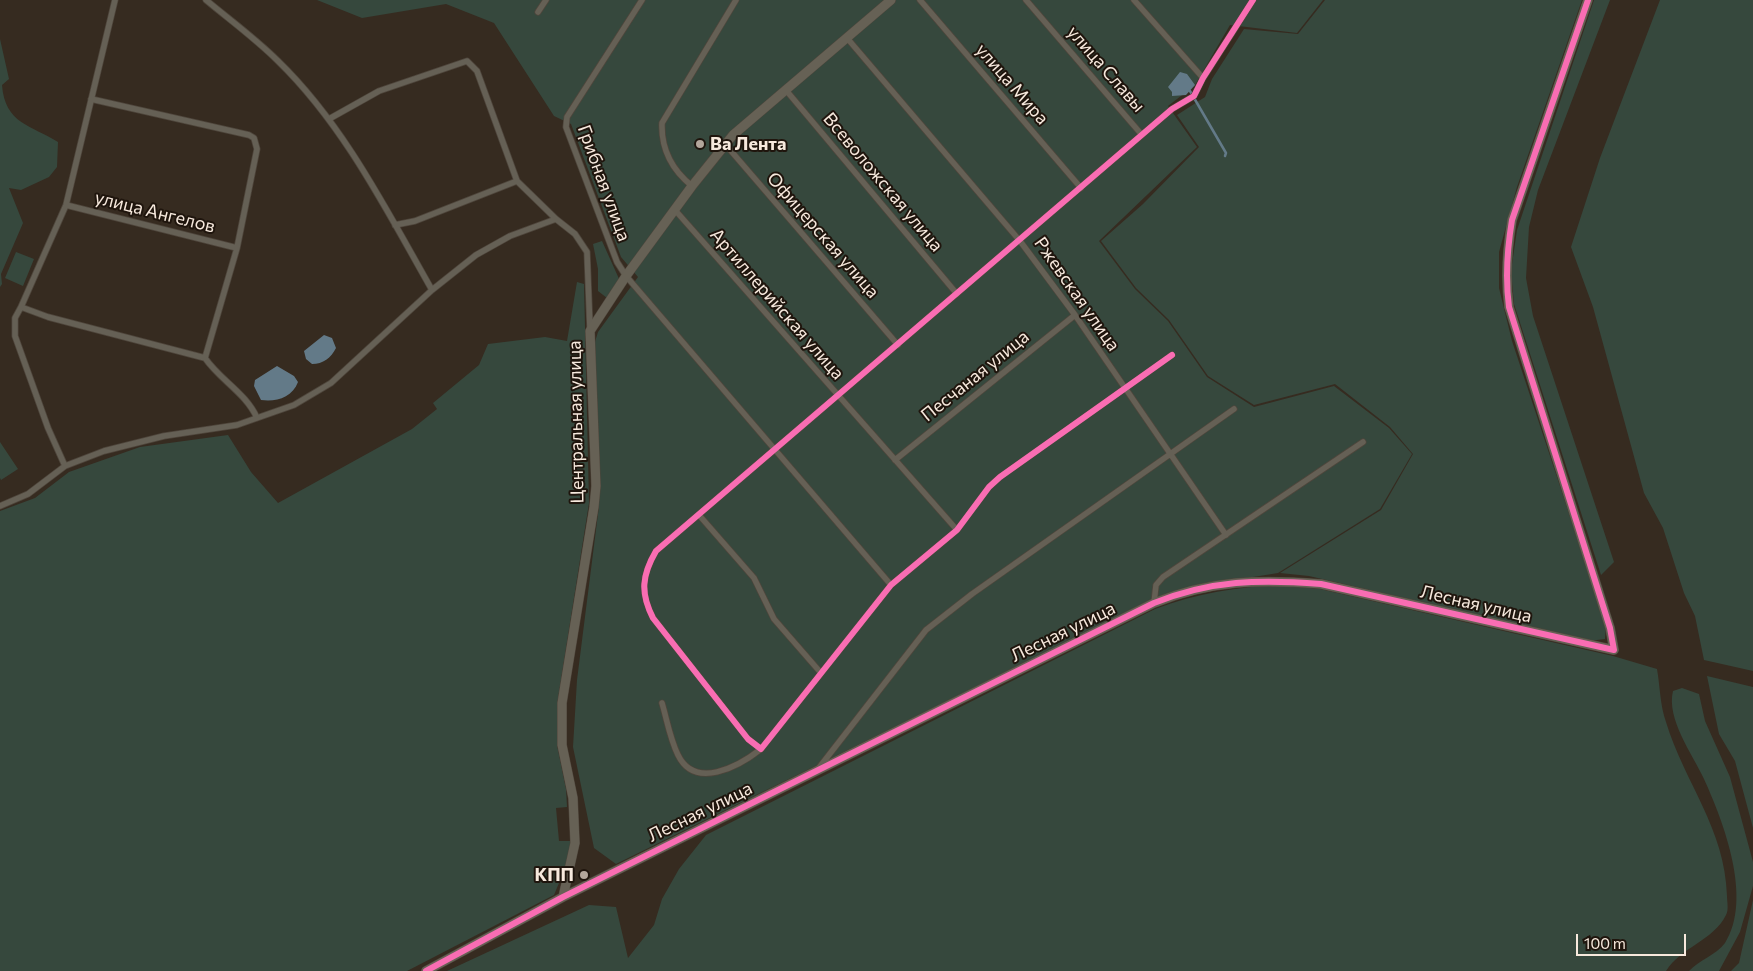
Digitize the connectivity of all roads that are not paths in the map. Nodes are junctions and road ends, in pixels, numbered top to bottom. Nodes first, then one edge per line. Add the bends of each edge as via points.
1 (115, 0) edge
2 (206, 0) edge
3 (546, 0) edge
4 (642, 0) edge
5 (736, 0) edge
6 (891, 0) edge
7 (920, 0) edge
8 (1026, 0) edge
9 (1134, 0) edge
10 (1253, 0) edge
11 (1588, 0) edge
12 (538, 12) dead end
13 (847, 38) junction
14 (1203, 78) junction
15 (785, 89) junction
16 (91, 99) junction
17 (329, 119) junction
18 (1142, 135) junction
19 (725, 144) junction
20 (517, 181) junction
21 (692, 186) junction
22 (1081, 188) junction
23 (66, 206) junction
24 (674, 210) junction
25 (556, 219) junction
26 (395, 225) junction
27 (1020, 240) junction
28 (237, 248) junction
29 (626, 276) junction
30 (432, 290) junction
31 (957, 294) junction
32 (21, 307) junction
33 (1075, 315) junction
34 (590, 331) junction
35 (898, 345) junction
36 (1172, 355) dead end
37 (205, 358) junction
38 (1125, 388) junction
39 (838, 396) junction
40 (1234, 409) dead end
41 (257, 418) junction
42 (1363, 442) dead end
43 (776, 450) junction
44 (1171, 454) junction
45 (895, 460) junction
46 (65, 466) junction
47 (0, 506) edge
48 (700, 515) junction
49 (957, 530) junction
50 (1226, 535) junction
51 (891, 585) junction
52 (1154, 603) junction
53 (822, 673) junction
54 (662, 703) dead end
55 (761, 749) junction
56 (818, 770) junction
57 (563, 897) junction
58 (426, 971) edge

1 - 16 street
2 - 17 street via 278,60
3 - 12 street
4 - 29 street, Грибная улица via 566,117 566,127 617,262
5 - 21 street via 662,123 662,138 673,166
6 - 13 street, Центральная улица
7 - 22 street, улица Мира
8 - 18 street, улица Славы
9 - 14 street
10 - 14 street
11 - 52 street, Лесная улица via 1512,220 1506,282 1509,307 1607,618 1614,650 1321,584 1243,581 1182,592
13 - 15 street, Центральная улица
13 - 27 street, Ржевская улица
14 - 18 street via 1194,96 1172,109
15 - 19 street, Центральная улица
15 - 31 street, Всеволожская улица
16 - 23 street
16 - 28 street via 254,138 257,149
17 - 20 street via 379,91 467,61 477,71
17 - 26 street
18 - 22 street
19 - 21 street, Центральная улица
19 - 35 street, Офицерская улица
20 - 25 street
20 - 26 street via 422,218
21 - 24 street, Центральная улица
22 - 27 street
23 - 28 street, улица Ангелов
23 - 32 street
24 - 29 street, Центральная улица
24 - 39 street, Артиллерийская улица
25 - 30 street via 510,236 476,256
25 - 34 street via 575,234 589,261
26 - 30 street
27 - 31 street
27 - 33 street, Ржевская улица
28 - 37 street
29 - 34 street, Центральная улица
29 - 43 street
30 - 41 street via 331,383 294,404
31 - 35 street
32 - 37 street
32 - 46 street via 15,318 15,336
33 - 38 street, Ржевская улица
33 - 45 street, Песчаная улица
34 - 57 street, Центральная улица via 596,486 562,703 562,745 573,798 575,842
35 - 39 street
36 - 38 street
37 - 41 street via 250,404
38 - 44 street, Ржевская улица
38 - 49 street via 1000,476
39 - 43 street
39 - 45 street, Артиллерийская улица
40 - 44 street
41 - 46 street via 164,436 104,451
42 - 50 street
43 - 48 street
43 - 51 street
44 - 50 street, Ржевская улица
44 - 56 street via 926,630
45 - 49 street, Артиллерийская улица
46 - 47 street via 28,494
48 - 53 street via 754,578 774,619
48 - 55 street via 656,551 647,566 645,603 653,618 748,739
49 - 51 street
50 - 52 street via 1163,577 1156,585
51 - 53 street
52 - 56 street, Лесная улица
53 - 55 street
54 - 55 street via 679,757 697,774 711,774 730,768
56 - 57 street, Лесная улица
57 - 58 street, Лесная улица

